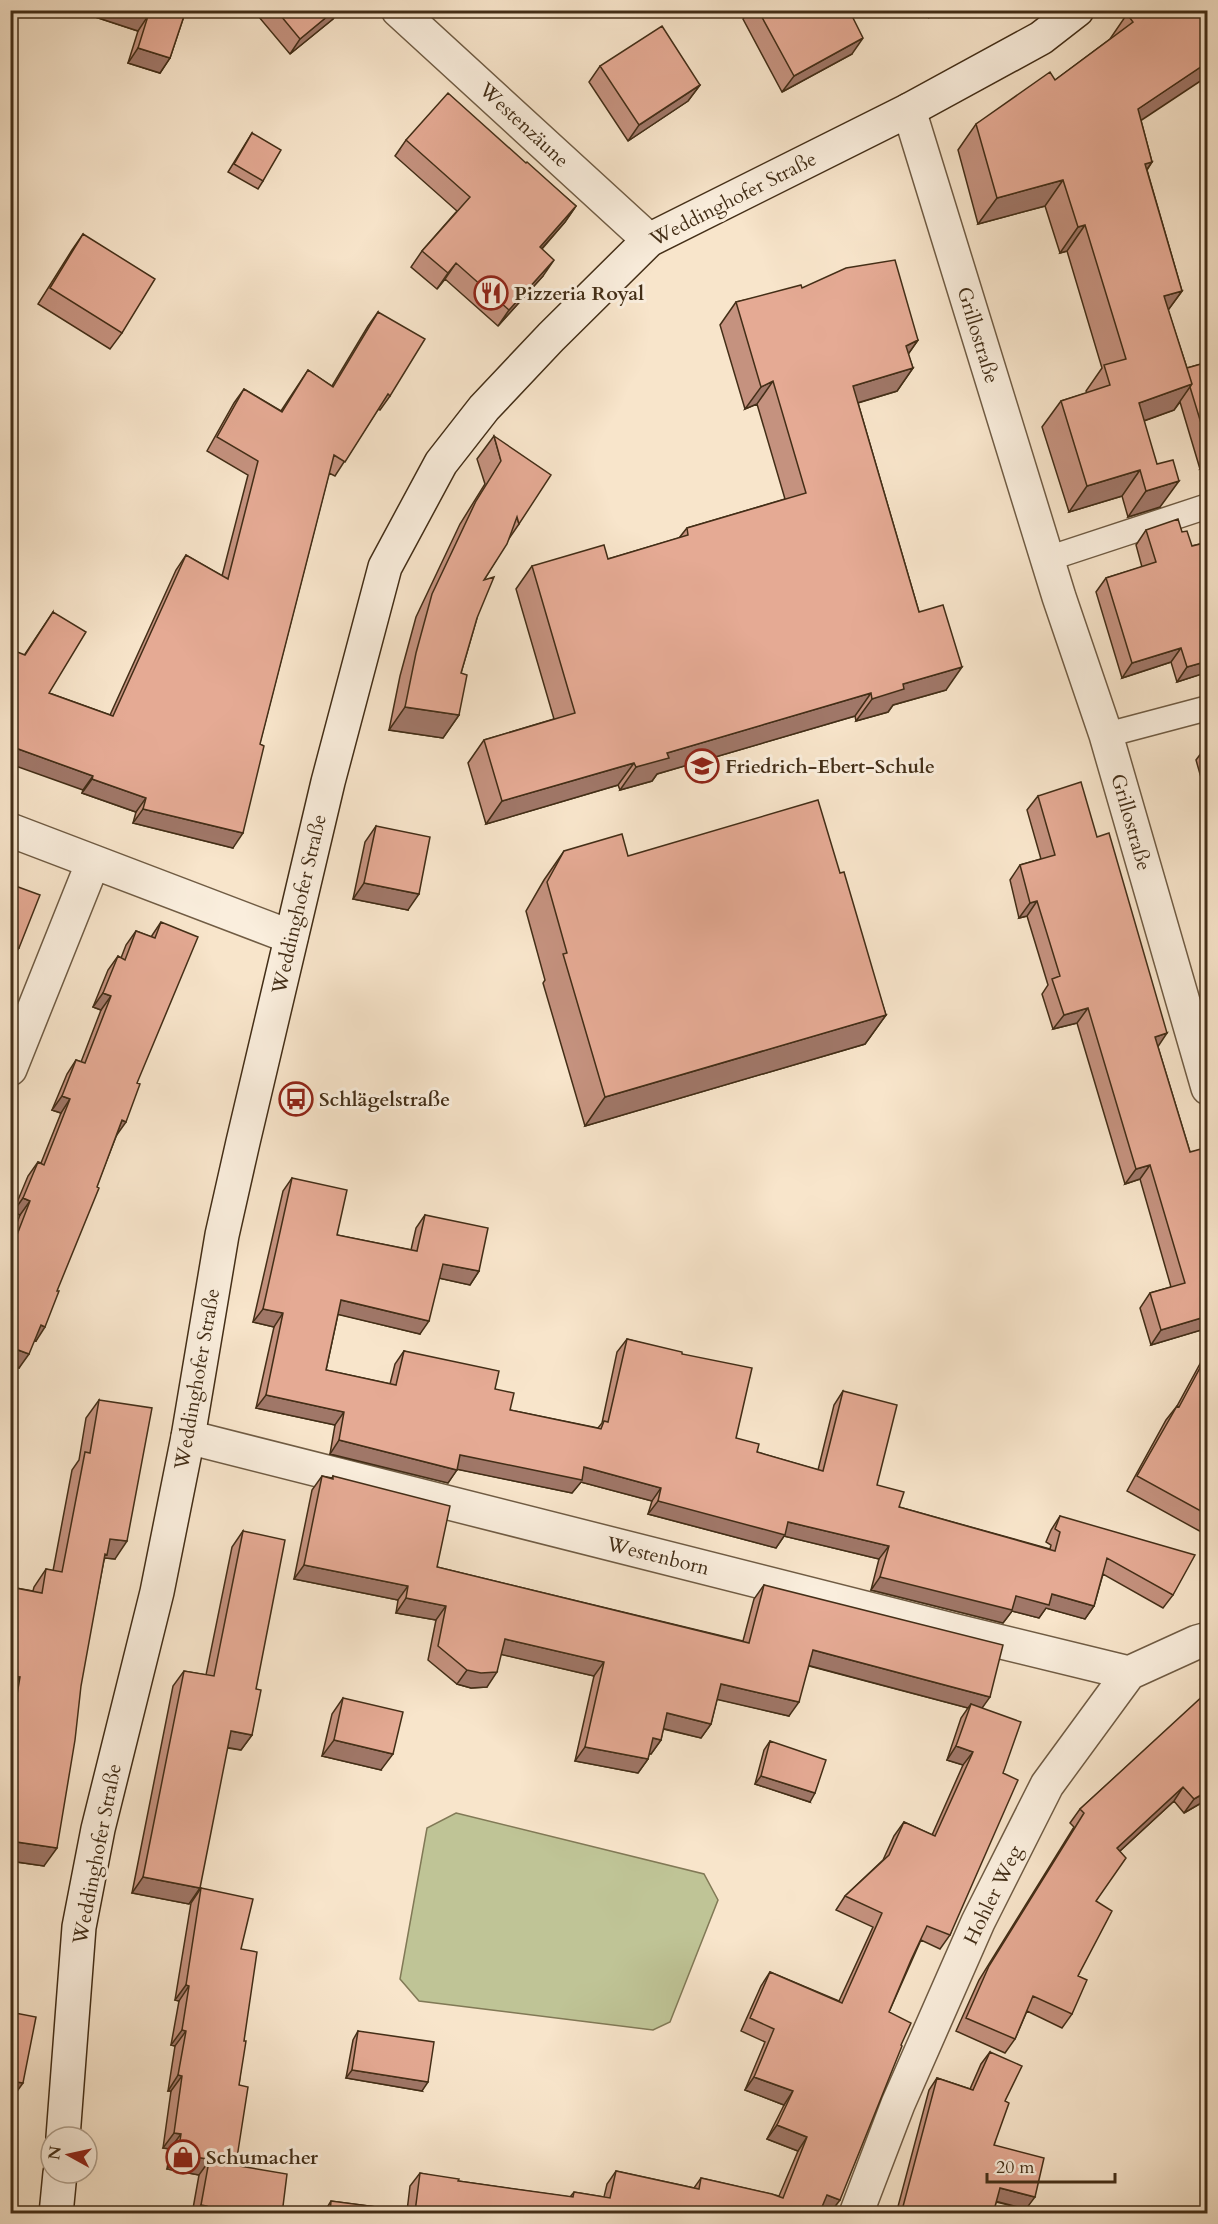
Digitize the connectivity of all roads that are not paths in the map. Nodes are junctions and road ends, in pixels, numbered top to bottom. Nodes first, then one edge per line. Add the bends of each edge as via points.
1 (398, 10) edge
2 (1077, 10) edge
3 (909, 110) junction
4 (649, 240) junction
5 (1208, 506) edge
6 (1047, 559) junction
7 (1208, 708) edge
8 (1106, 735) junction
9 (10, 830) edge
10 (93, 862) junction
11 (291, 937) junction
12 (10, 1069) edge
13 (1208, 1088) edge
14 (188, 1437) junction
15 (1208, 1640) edge
16 (1129, 1673) junction
17 (64, 2125) edge
18 (59, 2185) edge
19 (57, 2214) edge
20 (856, 2214) edge

1 - 4 street, Westenzäune
2 - 3 street, Weddinghofer Straße via 1041,38
3 - 4 street, Weddinghofer Straße
3 - 6 street, Grillostraße
4 - 11 street, Weddinghofer Straße via 484,408 441,463 385,567
5 - 6 lane
6 - 8 street, Grillostraße
7 - 8 lane
8 - 13 street, Grillostraße
9 - 10 street
10 - 11 street
10 - 12 street
11 - 14 street, Weddinghofer Straße via 222,1235
14 - 16 street, Westenborn
14 - 17 street, Weddinghofer Straße via 157,1592 98,1828 79,1928
15 - 16 street, Hohler Weg
16 - 20 street, Hohler Weg via 1047,1785 994,1891 898,2104
18 - 19 street

